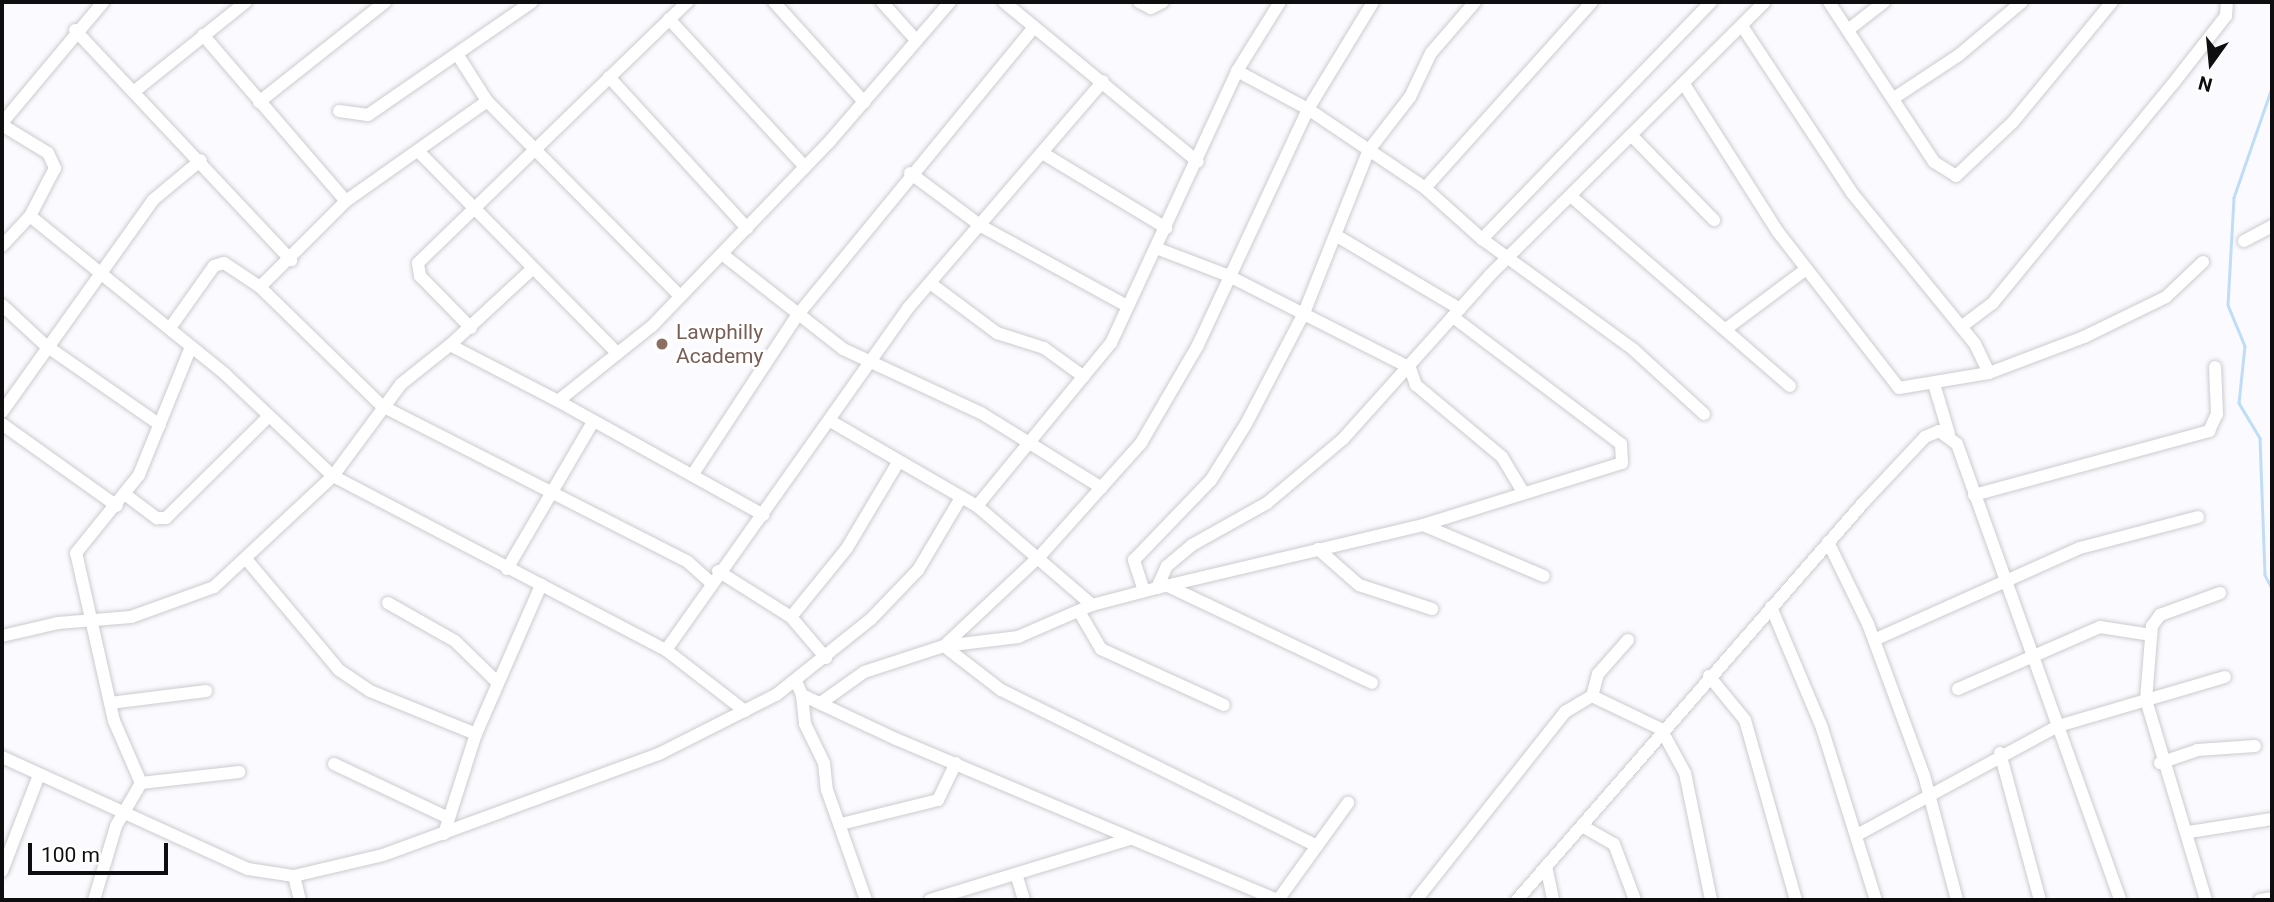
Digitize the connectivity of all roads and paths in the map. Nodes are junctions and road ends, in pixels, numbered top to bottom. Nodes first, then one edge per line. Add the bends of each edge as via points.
1 (103, 2) edge
2 (246, 2) edge
3 (385, 2) edge
4 (532, 2) edge
5 (687, 2) edge
6 (774, 2) edge
7 (882, 2) edge
8 (950, 2) edge
9 (1004, 2) edge
10 (1139, 2) edge
11 (1163, 2) edge
12 (1373, 2) edge
13 (1475, 2) edge
14 (1592, 2) edge
15 (1711, 2) edge
16 (1765, 2) edge
17 (1829, 2) edge
18 (1884, 2) edge
19 (2022, 2) edge
20 (2112, 2) edge
21 (2227, 2) edge
22 (1276, 3) edge
23 (669, 19) junction
24 (1742, 26) junction
25 (75, 30) junction
26 (1848, 30) junction
27 (1031, 31) junction
28 (203, 35) junction
29 (916, 40) junction
30 (459, 57) junction
31 (1237, 71) junction
32 (609, 77) junction
33 (1103, 81) junction
34 (1684, 84) junction
35 (136, 90) junction
36 (1894, 98) junction
37 (486, 100) junction
38 (259, 102) junction
39 (863, 102) junction
40 (1308, 109) junction
41 (339, 111) dead end
42 (2, 124) edge
43 (1631, 135) junction
44 (1369, 150) junction
45 (418, 151) junction
46 (536, 152) junction
47 (1044, 154) junction
48 (201, 160) junction
49 (1198, 162) junction
50 (805, 167) junction
51 (910, 173) junction
52 (1425, 188) junction
53 (1573, 198) junction
54 (346, 201) junction
55 (471, 207) junction
56 (30, 216) junction
57 (1714, 220) dead end
58 (981, 226) junction
59 (2272, 226) edge
60 (747, 228) junction
61 (1166, 228) junction
62 (1337, 236) junction
63 (1482, 239) junction
64 (2244, 241) dead end
65 (2, 246) edge
66 (1156, 248) junction
67 (722, 254) junction
68 (1508, 258) junction
69 (291, 260) junction
70 (2203, 262) dead end
71 (531, 269) junction
72 (1805, 270) junction
73 (96, 275) junction
74 (1230, 276) junction
75 (930, 283) junction
76 (260, 287) junction
77 (680, 296) junction
78 (2, 305) edge
79 (1127, 306) junction
80 (1304, 313) junction
81 (1456, 313) junction
82 (796, 317) junction
83 (1961, 327) junction
84 (170, 328) junction
85 (471, 328) junction
86 (1726, 330) junction
87 (44, 345) junction
88 (450, 345) junction
89 (191, 347) junction
90 (617, 354) junction
91 (873, 363) junction
92 (2214, 366) dead end
93 (1409, 369) junction
94 (1989, 373) junction
95 (1084, 377) junction
96 (1934, 384) junction
97 (1790, 386) dead end
98 (558, 401) junction
99 (383, 406) junction
100 (2, 412) edge
101 (1704, 414) dead end
102 (270, 416) junction
103 (593, 422) junction
104 (832, 422) junction
105 (2, 424) edge
106 (160, 425) junction
107 (1949, 434) junction
108 (1031, 441) junction
109 (897, 464) junction
110 (693, 474) junction
111 (333, 476) junction
112 (1102, 488) junction
113 (1524, 492) junction
114 (126, 495) junction
115 (1974, 495) junction
116 (552, 496) junction
117 (960, 501) junction
118 (117, 506) junction
119 (977, 506) junction
120 (764, 515) junction
121 (2198, 517) dead end
122 (1423, 525) junction
123 (1828, 542) junction
124 (1318, 549) junction
125 (1040, 556) junction
126 (247, 560) junction
127 (507, 569) junction
128 (714, 576) junction
129 (1544, 576) dead end
130 (2002, 579) junction
131 (541, 585) junction
132 (1156, 588) junction
133 (2220, 593) dead end
134 (388, 603) dead end
135 (1092, 605) junction
136 (1771, 607) junction
137 (1432, 609) dead end
138 (1080, 613) junction
139 (791, 617) junction
140 (91, 624) junction
141 (2151, 635) junction
142 (2, 636) edge
143 (1628, 640) dead end
144 (1874, 640) junction
145 (944, 646) junction
146 (666, 650) junction
147 (2031, 655) junction
148 (825, 658) junction
149 (1709, 676) junction
150 (2225, 677) dead end
151 (796, 681) junction
152 (498, 683) junction
153 (1372, 683) dead end
154 (1958, 689) dead end
155 (206, 691) dead end
156 (802, 695) junction
157 (1592, 696) junction
158 (2146, 700) junction
159 (822, 702) junction
160 (110, 703) junction
161 (1224, 705) dead end
162 (745, 711) junction
163 (2058, 726) junction
164 (1661, 730) junction
165 (476, 734) junction
166 (2255, 746) dead end
167 (2000, 753) junction
168 (2, 758) edge
169 (956, 763) junction
170 (2161, 763) junction
171 (334, 764) dead end
172 (239, 772) dead end
173 (39, 775) junction
174 (142, 783) junction
175 (1932, 800) junction
176 (1348, 803) dead end
177 (124, 812) junction
178 (449, 818) junction
179 (2272, 819) edge
180 (841, 824) junction
181 (1584, 827) junction
182 (2189, 832) junction
183 (444, 834) junction
184 (1857, 835) junction
185 (1129, 839) junction
186 (1317, 846) junction
187 (1546, 866) junction
188 (2, 871) edge
189 (294, 876) junction
190 (1017, 877) junction
191 (958, 897) edge
192 (2272, 898) edge
193 (94, 900) edge
194 (300, 900) edge
195 (866, 900) edge
196 (930, 900) edge
197 (1024, 900) edge
198 (1278, 900) edge
199 (1416, 900) edge
200 (1517, 900) edge
201 (1553, 900) edge
202 (1635, 900) edge
203 (1711, 900) edge
204 (1796, 900) edge
205 (1876, 900) edge
206 (1957, 900) edge
207 (2040, 900) edge
208 (2120, 900) edge
209 (2206, 900) edge
210 (2260, 900) edge

1 - 25 street
2 - 28 street
3 - 38 street
4 - 30 street
5 - 23 street
6 - 39 street
7 - 29 street
8 - 29 street
9 - 27 street
10 - 11 street via 1151,8
12 - 40 street
13 - 44 street via 1431,54 1410,97
14 - 52 street
15 - 63 street
16 - 24 street
17 - 26 street
18 - 26 street
19 - 36 street via 1959,55
20 - 36 street via 1962,174 1942,171
21 - 83 street via 2226,16 2157,104 1992,304
22 - 31 street
23 - 32 street
23 - 50 street
24 - 34 street
24 - 83 street via 1852,193
25 - 35 street
25 - 42 street
26 - 36 street
27 - 33 street
27 - 51 street
28 - 35 street
28 - 38 street
29 - 39 street
30 - 37 street
30 - 41 street via 368,115
31 - 40 street
31 - 49 street
32 - 46 street
32 - 60 street
33 - 47 street
33 - 49 street
34 - 43 street
34 - 72 street
35 - 48 street
37 - 45 street
37 - 46 street
38 - 54 street
39 - 50 street
40 - 44 street
40 - 74 street
42 - 56 street via 54,160 54,176
43 - 53 street
43 - 57 street
44 - 52 street
44 - 62 street
45 - 54 street
45 - 55 street
46 - 55 street
46 - 77 street
47 - 58 street
47 - 61 street
48 - 69 street
48 - 73 street via 162,189
49 - 61 street
50 - 60 street
51 - 58 street
51 - 82 street
52 - 63 street
53 - 68 street
53 - 86 street
54 - 69 street
55 - 71 street
55 - 85 street via 418,269
56 - 65 street
56 - 73 street
58 - 75 street
58 - 79 street
59 - 64 street
60 - 67 street
61 - 66 street
62 - 80 street
62 - 81 street
63 - 68 street
66 - 74 street
66 - 79 street
67 - 77 street
67 - 82 street
68 - 81 street
68 - 101 street via 1634,350
69 - 76 street
70 - 94 street via 2166,297
71 - 85 street
71 - 90 street
72 - 86 street
72 - 96 street via 1891,384 1906,390
73 - 84 street
73 - 87 street
74 - 80 street
74 - 112 street via 1165,405
75 - 91 street
75 - 95 street via 997,333 1044,348
76 - 84 street via 218,263
76 - 99 street
77 - 90 street
78 - 87 street
79 - 95 street via 1111,343
80 - 93 street
80 - 132 street via 1211,480 1134,560
81 - 93 street
81 - 113 street via 1626,452 1616,469
82 - 91 street
82 - 110 street
83 - 94 street
84 - 89 street
85 - 88 street
86 - 97 street
87 - 100 street
87 - 106 street
88 - 98 street
88 - 99 street via 415,370
89 - 102 street
89 - 106 street
90 - 98 street
91 - 104 street
91 - 108 street
92 - 115 street via 2217,414 2209,431
93 - 113 street via 1416,386 1502,457
93 - 132 street via 1303,475 1192,545 1167,566
94 - 96 street
95 - 108 street
96 - 107 street
98 - 103 street
99 - 111 street
99 - 116 street
102 - 111 street
102 - 114 street via 166,518 157,518
103 - 110 street
103 - 116 street
104 - 109 street
104 - 120 street
105 - 118 street
106 - 114 street
107 - 115 street
107 - 123 street via 1926,437
108 - 112 street
108 - 119 street
109 - 117 street
109 - 139 street via 847,548
110 - 120 street
111 - 126 street
111 - 127 street
112 - 125 street
113 - 122 street
114 - 118 street
115 - 130 street
116 - 127 street
116 - 128 street
117 - 119 street
117 - 148 street via 918,570
118 - 140 street via 76,554
119 - 125 street
120 - 128 street
121 - 130 street via 2080,548
122 - 124 street
122 - 129 street
123 - 136 street
123 - 144 street
124 - 132 street
124 - 137 street via 1359,585
125 - 135 street
125 - 145 street
126 - 140 street via 185,601
126 - 165 street via 339,670 370,691
127 - 131 street
128 - 139 street
128 - 146 street
130 - 144 street
130 - 147 street
131 - 146 street
131 - 152 street
132 - 135 street
132 - 153 street
133 - 141 street via 2160,615
134 - 152 street via 455,641
135 - 138 street
136 - 149 street
136 - 184 street via 1822,728
138 - 145 street via 1018,637
138 - 161 street via 1101,649
139 - 148 street
140 - 142 street via 58,622
140 - 160 street
141 - 147 street via 2100,627
141 - 158 street
143 - 157 street via 1598,674
144 - 175 street
145 - 159 street via 864,672
145 - 186 street via 1000,690
146 - 162 street
147 - 154 street
147 - 163 street
148 - 151 street
149 - 164 street
149 - 204 street via 1745,720
150 - 158 street
151 - 156 street
151 - 162 street
152 - 165 street
155 - 160 street
156 - 159 street
156 - 180 street via 805,724
157 - 164 street
157 - 199 street via 1565,712
158 - 163 street
158 - 170 street
159 - 169 street
160 - 174 street
162 - 183 street via 659,754
163 - 167 street
163 - 208 street
164 - 181 street
164 - 203 street via 1685,773
165 - 178 street
166 - 170 street via 2197,750
167 - 175 street
167 - 207 street
168 - 173 street
169 - 180 street via 938,800
169 - 185 street
170 - 182 street
171 - 178 street
172 - 174 street
173 - 177 street
173 - 188 street
174 - 177 street
175 - 184 street
175 - 206 street
176 - 186 street
177 - 189 street via 224,862
177 - 193 street
178 - 183 street
179 - 182 street
180 - 195 street
181 - 187 street
181 - 202 street via 1614,844
182 - 209 street
183 - 189 street
184 - 205 street
185 - 190 street
185 - 198 street
186 - 198 street
187 - 200 street
187 - 201 street
189 - 194 street
190 - 191 street
190 - 197 street
191 - 196 street
192 - 210 street

